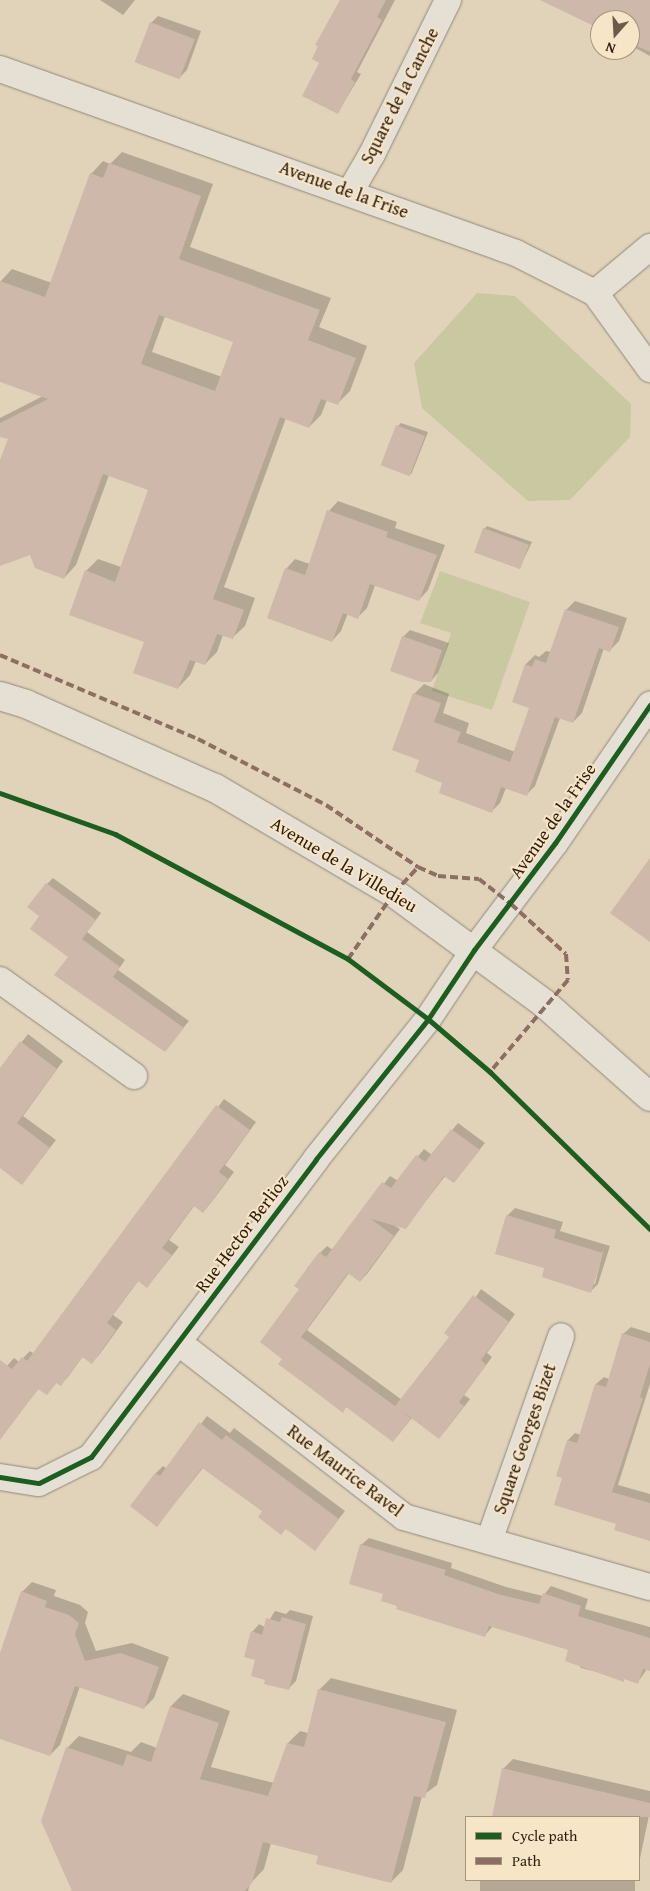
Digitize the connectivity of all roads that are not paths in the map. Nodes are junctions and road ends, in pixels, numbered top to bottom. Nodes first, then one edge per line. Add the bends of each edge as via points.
1 (448, 0) edge
2 (0, 69) edge
3 (350, 192) junction
4 (650, 247) edge
5 (595, 294) junction
6 (650, 369) edge
7 (0, 696) edge
8 (650, 705) edge
9 (474, 950) junction
10 (0, 980) edge
11 (134, 1076) dead end
12 (650, 1097) edge
13 (561, 1336) dead end
14 (179, 1343) junction
15 (0, 1477) edge
16 (489, 1541) junction
17 (650, 1587) edge

1 - 3 street, Square de la Canche
2 - 3 street, Avenue de la Frise
3 - 5 street, Avenue de la Frise via 516,253
4 - 5 street
5 - 6 street, Avenue de la Frise
7 - 9 street, Avenue de la Villedieu via 26,704 215,788 394,893
8 - 9 street, Avenue de la Frise via 555,843
9 - 12 street, Avenue de la Villedieu via 545,1004
9 - 14 street, Rue Hector Berlioz via 428,1019 316,1159
10 - 11 street
13 - 16 street, Square Georges Bizet
14 - 15 street, Rue Hector Berlioz via 91,1457 39,1483
14 - 16 street, Rue Maurice Ravel via 404,1517
16 - 17 street, Rue Maurice Ravel

